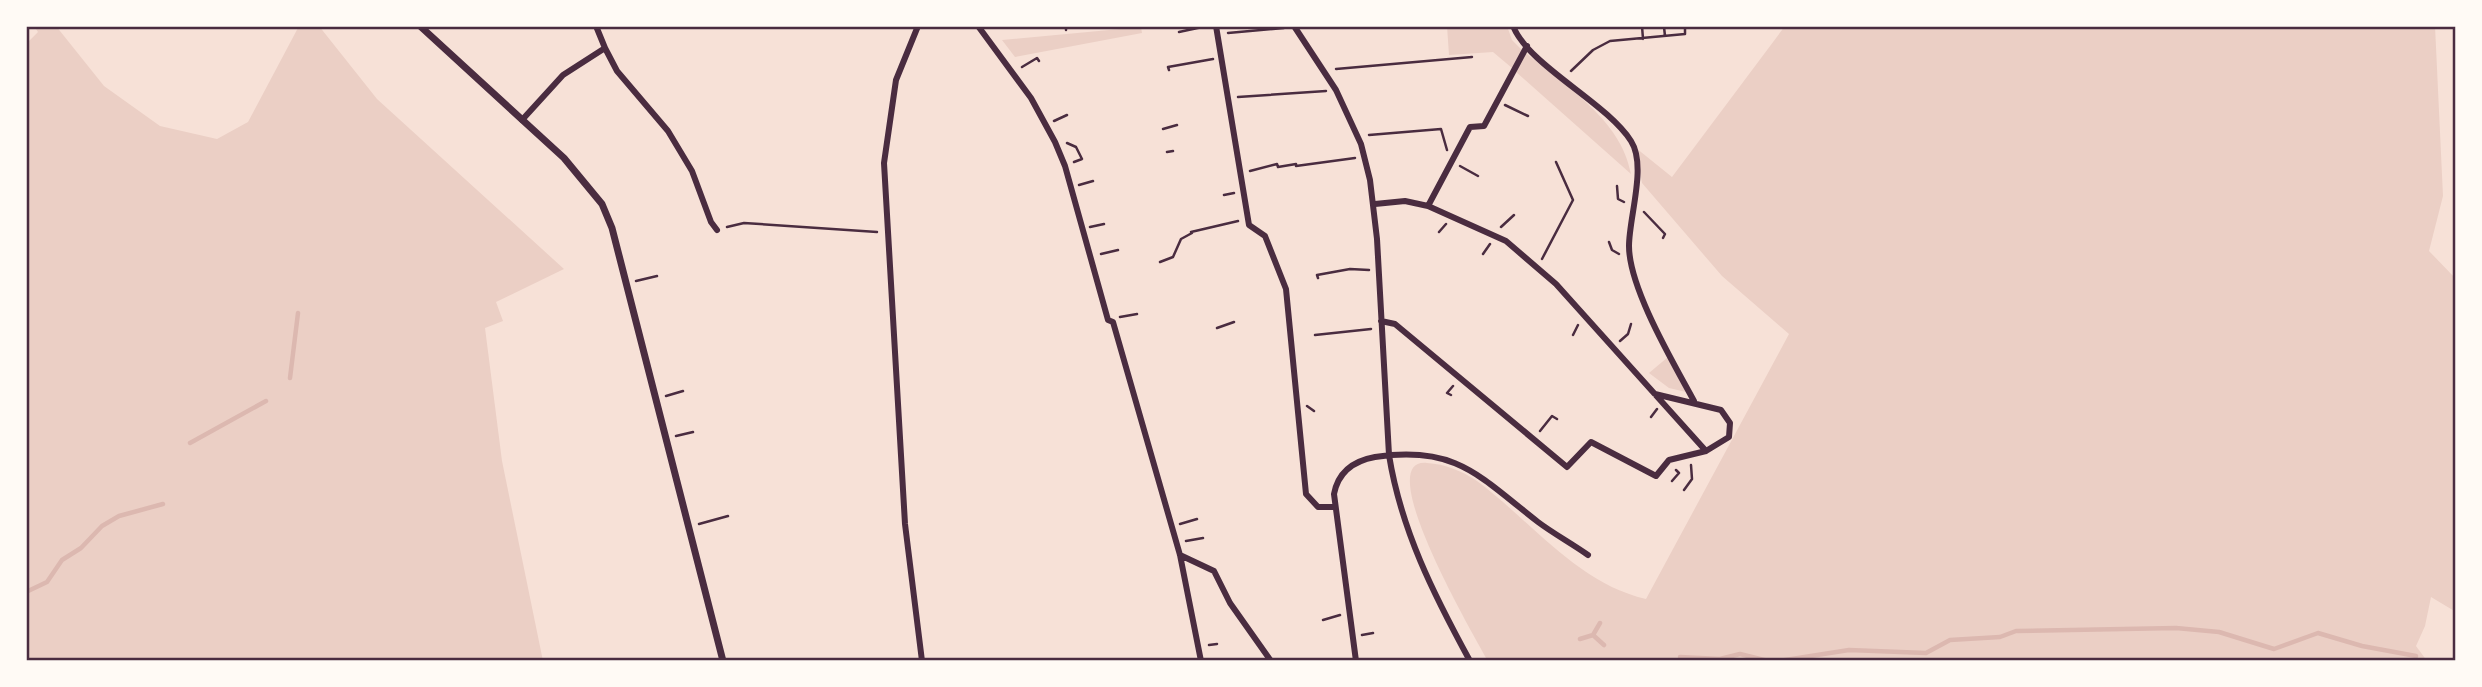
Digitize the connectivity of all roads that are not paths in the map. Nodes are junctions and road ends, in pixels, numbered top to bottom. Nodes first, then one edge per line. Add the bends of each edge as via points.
1 (420, 26) edge
2 (596, 26) edge
3 (918, 26) edge
4 (978, 26) edge
5 (1513, 26) edge
6 (1294, 27) edge
7 (1216, 30) edge
8 (1527, 46) junction
9 (605, 48) junction
10 (522, 120) junction
11 (1375, 204) junction
12 (1428, 206) junction
13 (717, 230) road end
14 (1381, 325) junction
15 (1655, 394) junction
16 (1694, 401) junction
17 (1706, 451) junction
18 (1388, 455) junction
19 (1334, 507) junction
20 (1180, 555) junction
21 (1588, 555) dead end
22 (723, 661) edge
23 (922, 661) edge
24 (1201, 661) edge
25 (1271, 661) edge
26 (1356, 661) edge
27 (1470, 661) edge

1 - 10 street
2 - 9 street
3 - 23 street via 896,80 884,163 901,477
4 - 20 street via 1013,71 1065,166
5 - 8 street
6 - 11 street via 1336,90 1357,136
7 - 19 street via 1250,227 1265,236 1286,289 1306,494 1318,507
8 - 12 street via 1484,126 1471,127
8 - 16 street via 1631,141 1637,162 1629,258 1638,287
9 - 10 street via 563,75
9 - 13 street via 617,71 668,131 692,171
10 - 22 street via 564,158 602,204 611,228
11 - 12 street via 1405,201
11 - 14 street
12 - 15 street via 1495,235 1536,266
14 - 17 street via 1395,324 1567,467 1591,442 1656,476 1669,460
14 - 18 street
15 - 16 street
15 - 17 street
16 - 17 street via 1721,410 1730,423 1729,437
18 - 19 street via 1347,469 1336,485
18 - 21 street via 1458,462
18 - 27 street via 1399,508 1420,562
19 - 26 street
20 - 24 street
20 - 25 street via 1214,571 1230,603

